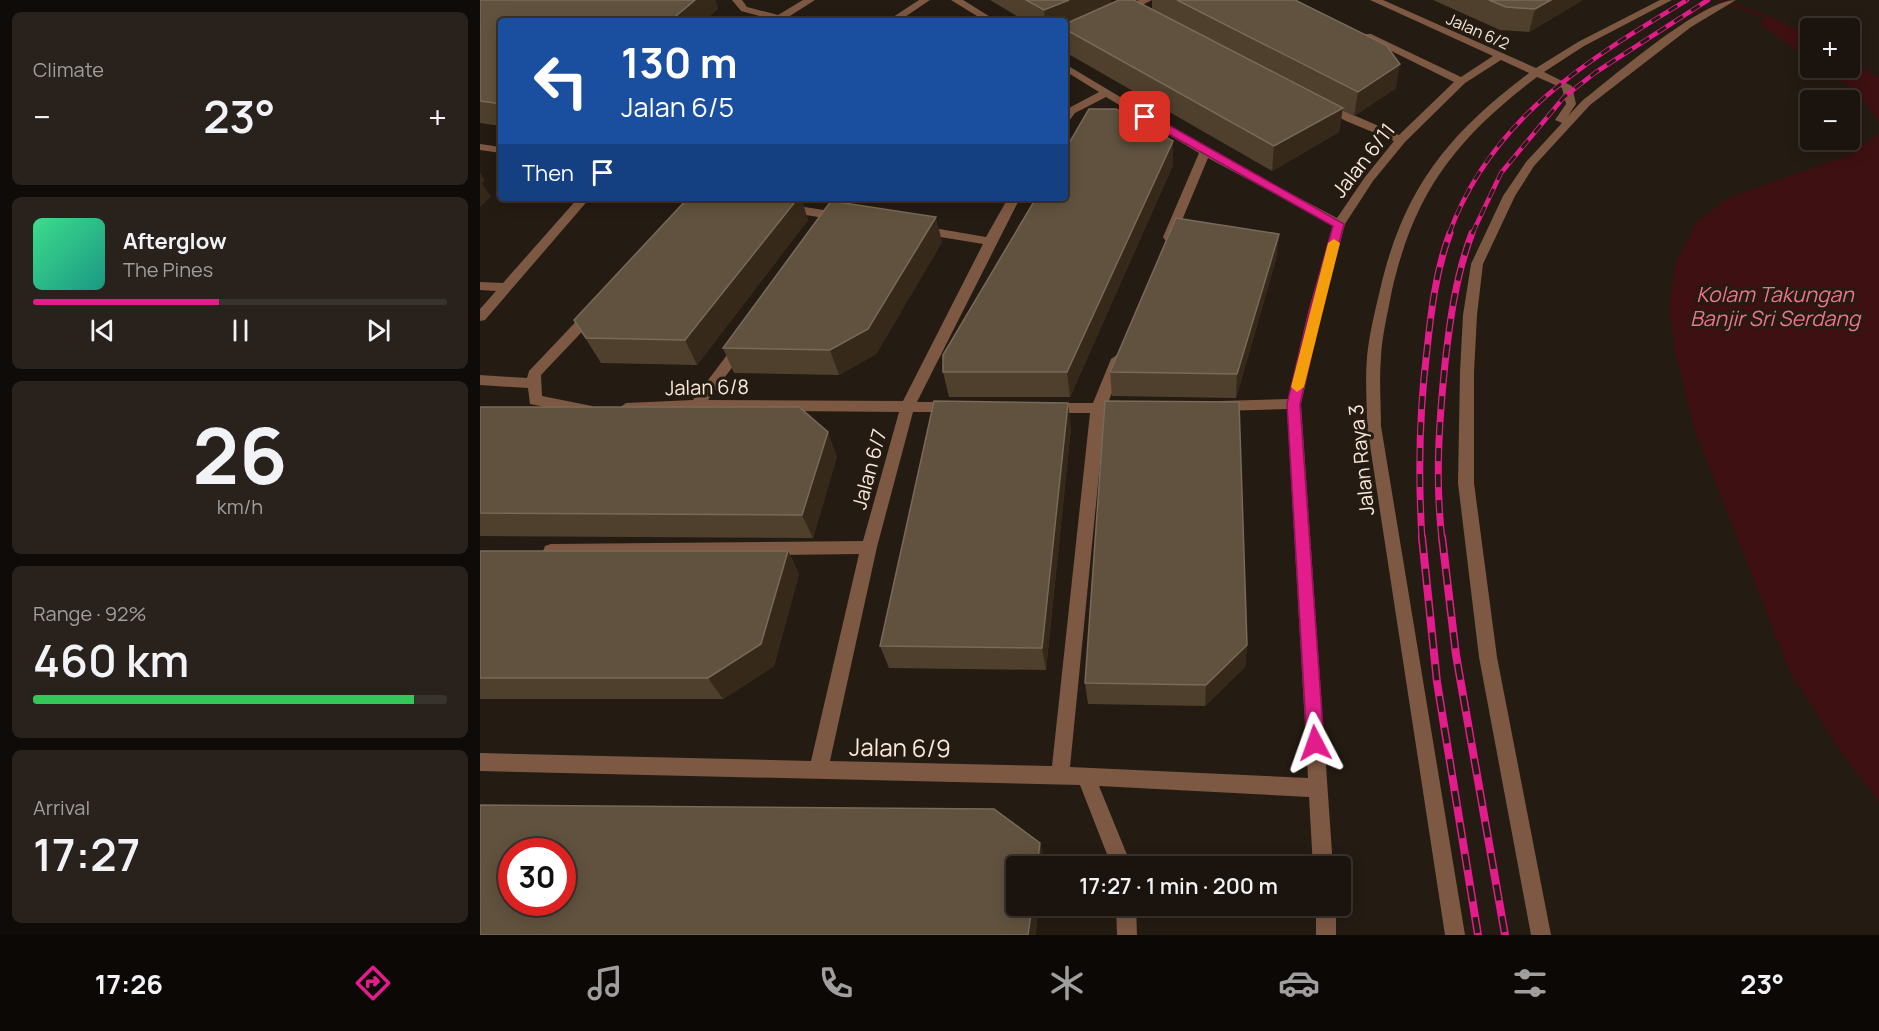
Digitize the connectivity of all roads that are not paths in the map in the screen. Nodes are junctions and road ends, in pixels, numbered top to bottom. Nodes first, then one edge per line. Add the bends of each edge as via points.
1 (737, 0) edge
2 (810, 0) edge
3 (925, 0) edge
4 (957, 0) edge
5 (1375, 0) edge
6 (1667, 0) edge
7 (1731, 0) edge
8 (1140, 4) edge
9 (1117, 14) edge
10 (770, 18) edge
11 (779, 18) edge
12 (897, 18) edge
13 (987, 18) edge
14 (1358, 31) edge
15 (1499, 57) junction
16 (1068, 69) edge
17 (1537, 72) junction
18 (1461, 81) junction
19 (1105, 93) junction
20 (1310, 97) edge
21 (1068, 115) edge
22 (1401, 140) junction
23 (480, 147) edge
24 (498, 150) edge
25 (1205, 152) junction
26 (1530, 164) junction
27 (581, 201) edge
28 (1012, 201) edge
29 (772, 205) edge
30 (839, 220) edge
31 (1339, 224) junction
32 (908, 228) edge
33 (990, 241) junction
34 (1165, 248) edge
35 (480, 286) edge
36 (506, 287) junction
37 (597, 307) edge
38 (480, 317) edge
39 (746, 339) edge
40 (1124, 344) edge
41 (534, 378) junction
42 (480, 380) edge
43 (1294, 404) junction
44 (697, 405) junction
45 (1201, 406) edge
46 (907, 407) junction
47 (967, 407) edge
48 (1038, 408) edge
49 (1144, 408) edge
50 (1098, 409) junction
51 (869, 547) junction
52 (539, 552) edge
53 (480, 762) edge
54 (818, 771) junction
55 (1060, 776) junction
56 (1086, 776) junction
57 (1318, 788) junction
58 (1118, 856) edge
59 (1322, 856) edge
60 (1126, 916) edge
61 (1326, 916) edge
62 (1127, 935) edge
63 (1326, 935) edge
64 (1455, 935) edge
65 (1541, 935) edge

1 - 10 street via 744,9
2 - 11 street
3 - 12 street
4 - 13 street
5 - 15 street, Jalan 6/2
6 - 17 street, Jalan Raya 3 via 1581,44
7 - 26 street via 1688,25 1586,103
8 - 9 street
14 - 18 street
15 - 17 street, Jalan 6/2
15 - 18 street, Jalan 6/11
16 - 19 street
17 - 26 street, Jalan 6/2 via 1567,86 1571,104
17 - 64 street, Jalan Raya 3 via 1466,132 1412,208 1394,255 1374,357 1376,438
18 - 22 street, Jalan 6/11
19 - 21 street
19 - 25 street
20 - 22 street
22 - 31 street, Jalan 6/11
23 - 24 street
25 - 31 street
25 - 34 street
26 - 65 street via 1509,196 1477,264 1467,361 1466,483 1488,657
27 - 36 street
28 - 33 street, Jalan 6/7
29 - 30 street
31 - 43 street, Jalan 6/11
32 - 33 street
33 - 46 street, Jalan 6/7
35 - 36 street
36 - 38 street
37 - 41 street
39 - 44 street
40 - 50 street
41 - 42 street
41 - 44 street, Jalan 6/8 via 535,400 580,410
43 - 45 street
43 - 57 street, Jalan 6/11
44 - 46 street, Jalan 6/8
46 - 47 street, Jalan 6/8
46 - 51 street, Jalan 6/7
48 - 50 street
49 - 50 street
50 - 55 street
51 - 52 street
51 - 54 street, Jalan 6/7
53 - 54 street, Jalan 6/9
54 - 55 street, Jalan 6/9
55 - 56 street, Jalan 6/9
56 - 57 street, Jalan 6/9
56 - 58 street
57 - 59 street, Jalan 6/11
60 - 62 street
61 - 63 street

